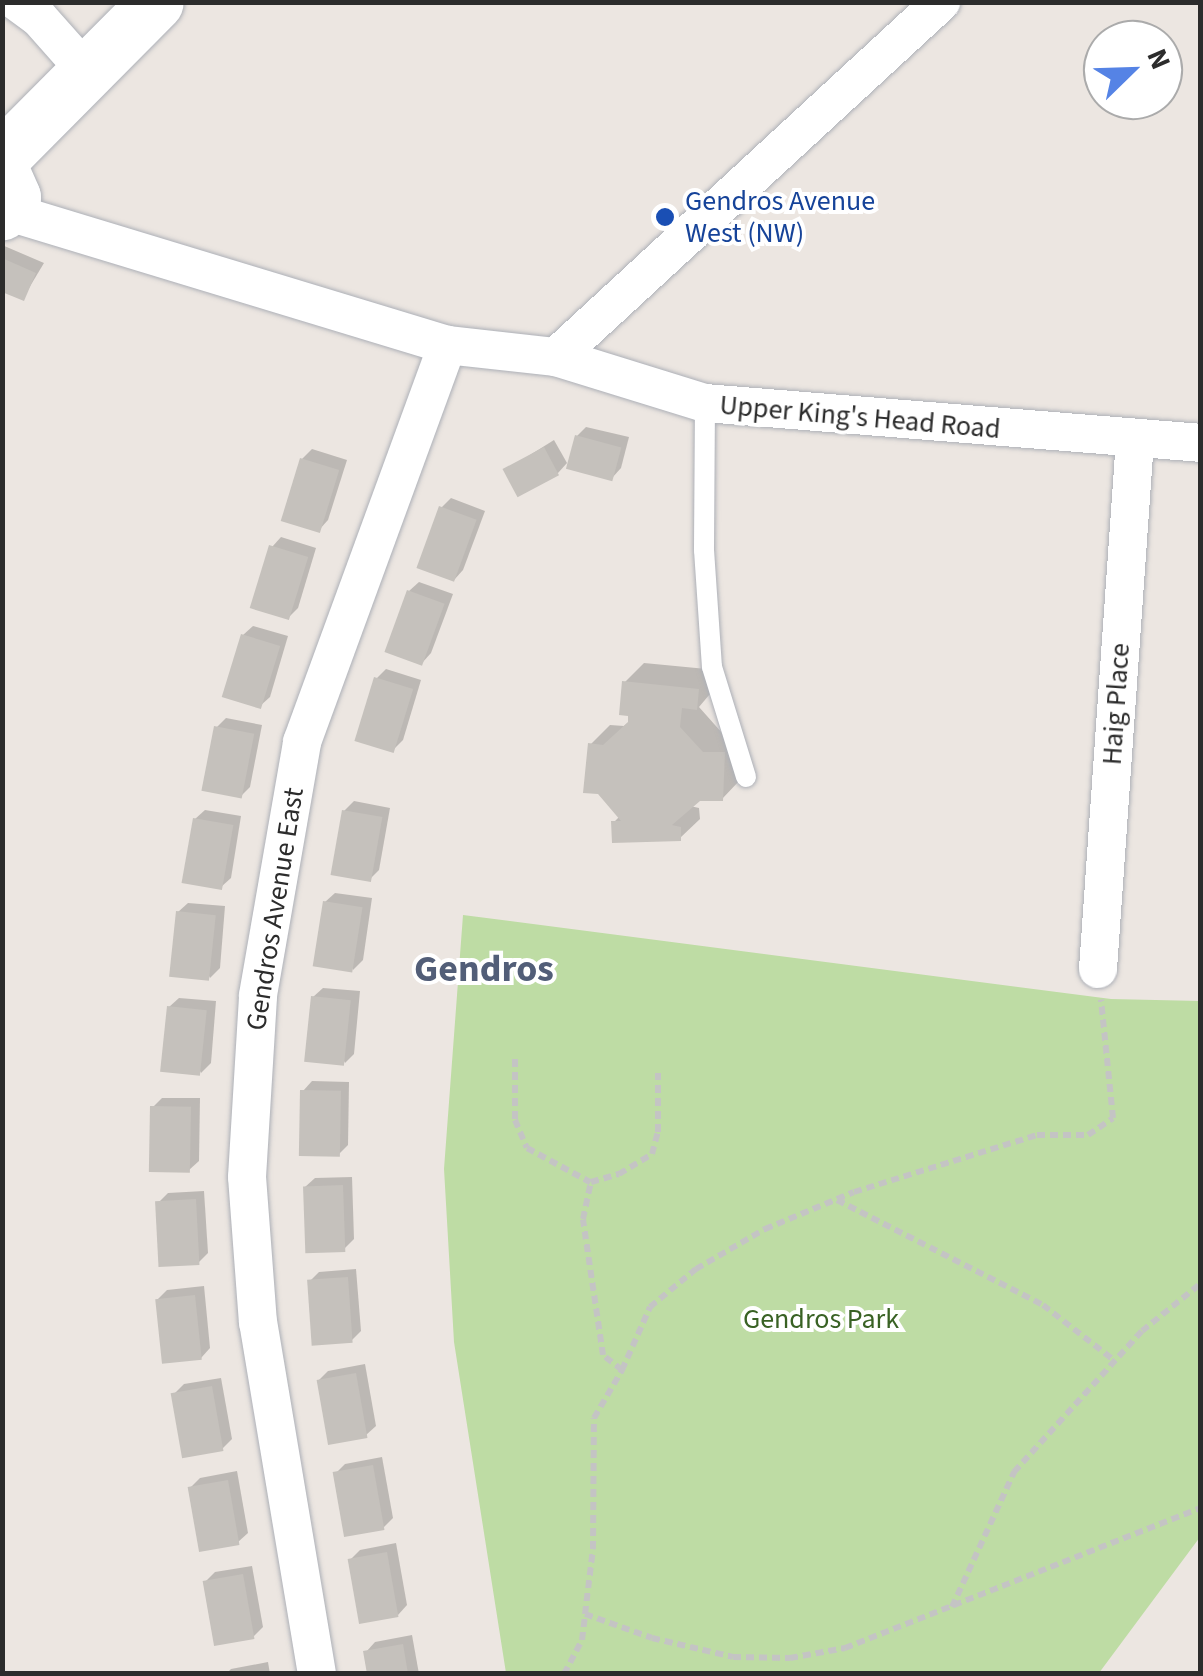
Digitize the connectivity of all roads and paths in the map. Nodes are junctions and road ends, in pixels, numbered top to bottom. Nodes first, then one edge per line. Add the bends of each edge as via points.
1 (16, 2) edge
2 (156, 2) edge
3 (941, 2) edge
4 (86, 71) junction
5 (2, 157) edge
6 (4, 198) edge
7 (447, 345) junction
8 (556, 357) junction
9 (705, 404) junction
10 (1134, 440) junction
11 (1200, 443) edge
12 (746, 777) dead end
13 (1098, 968) joint
14 (515, 1059) dead end
15 (658, 1072) dead end
16 (591, 1182) junction
17 (836, 1199) junction
18 (1200, 1284) edge
19 (1115, 1361) junction
20 (622, 1370) junction
21 (1200, 1508) edge
22 (951, 1608) junction
23 (585, 1614) junction
24 (317, 1674) edge
25 (564, 1674) edge

1 - 4 street
2 - 4 street
3 - 8 street
4 - 5 street
6 - 7 street, Upper King's Head Road
7 - 8 street, Upper King's Head Road
7 - 24 street, Gendros Avenue East via 302,742 258,995 247,1177 258,1323
8 - 9 street, Upper King's Head Road
9 - 10 street, Upper King's Head Road
9 - 12 lane via 712,667
10 - 11 street, Upper King's Head Road
10 - 13 street, Haig Place
13 - 17 path via 1113,1118 1088,1135 1038,1135
14 - 16 path via 515,1120 527,1148
15 - 16 path via 652,1154
16 - 20 path via 583,1220 603,1355
17 - 19 path via 1043,1304
17 - 20 path via 696,1270 650,1307
18 - 19 path
19 - 22 path via 1014,1472
20 - 23 path via 594,1418
21 - 22 path
22 - 23 path via 845,1648 790,1658 733,1657
23 - 25 path via 582,1640

